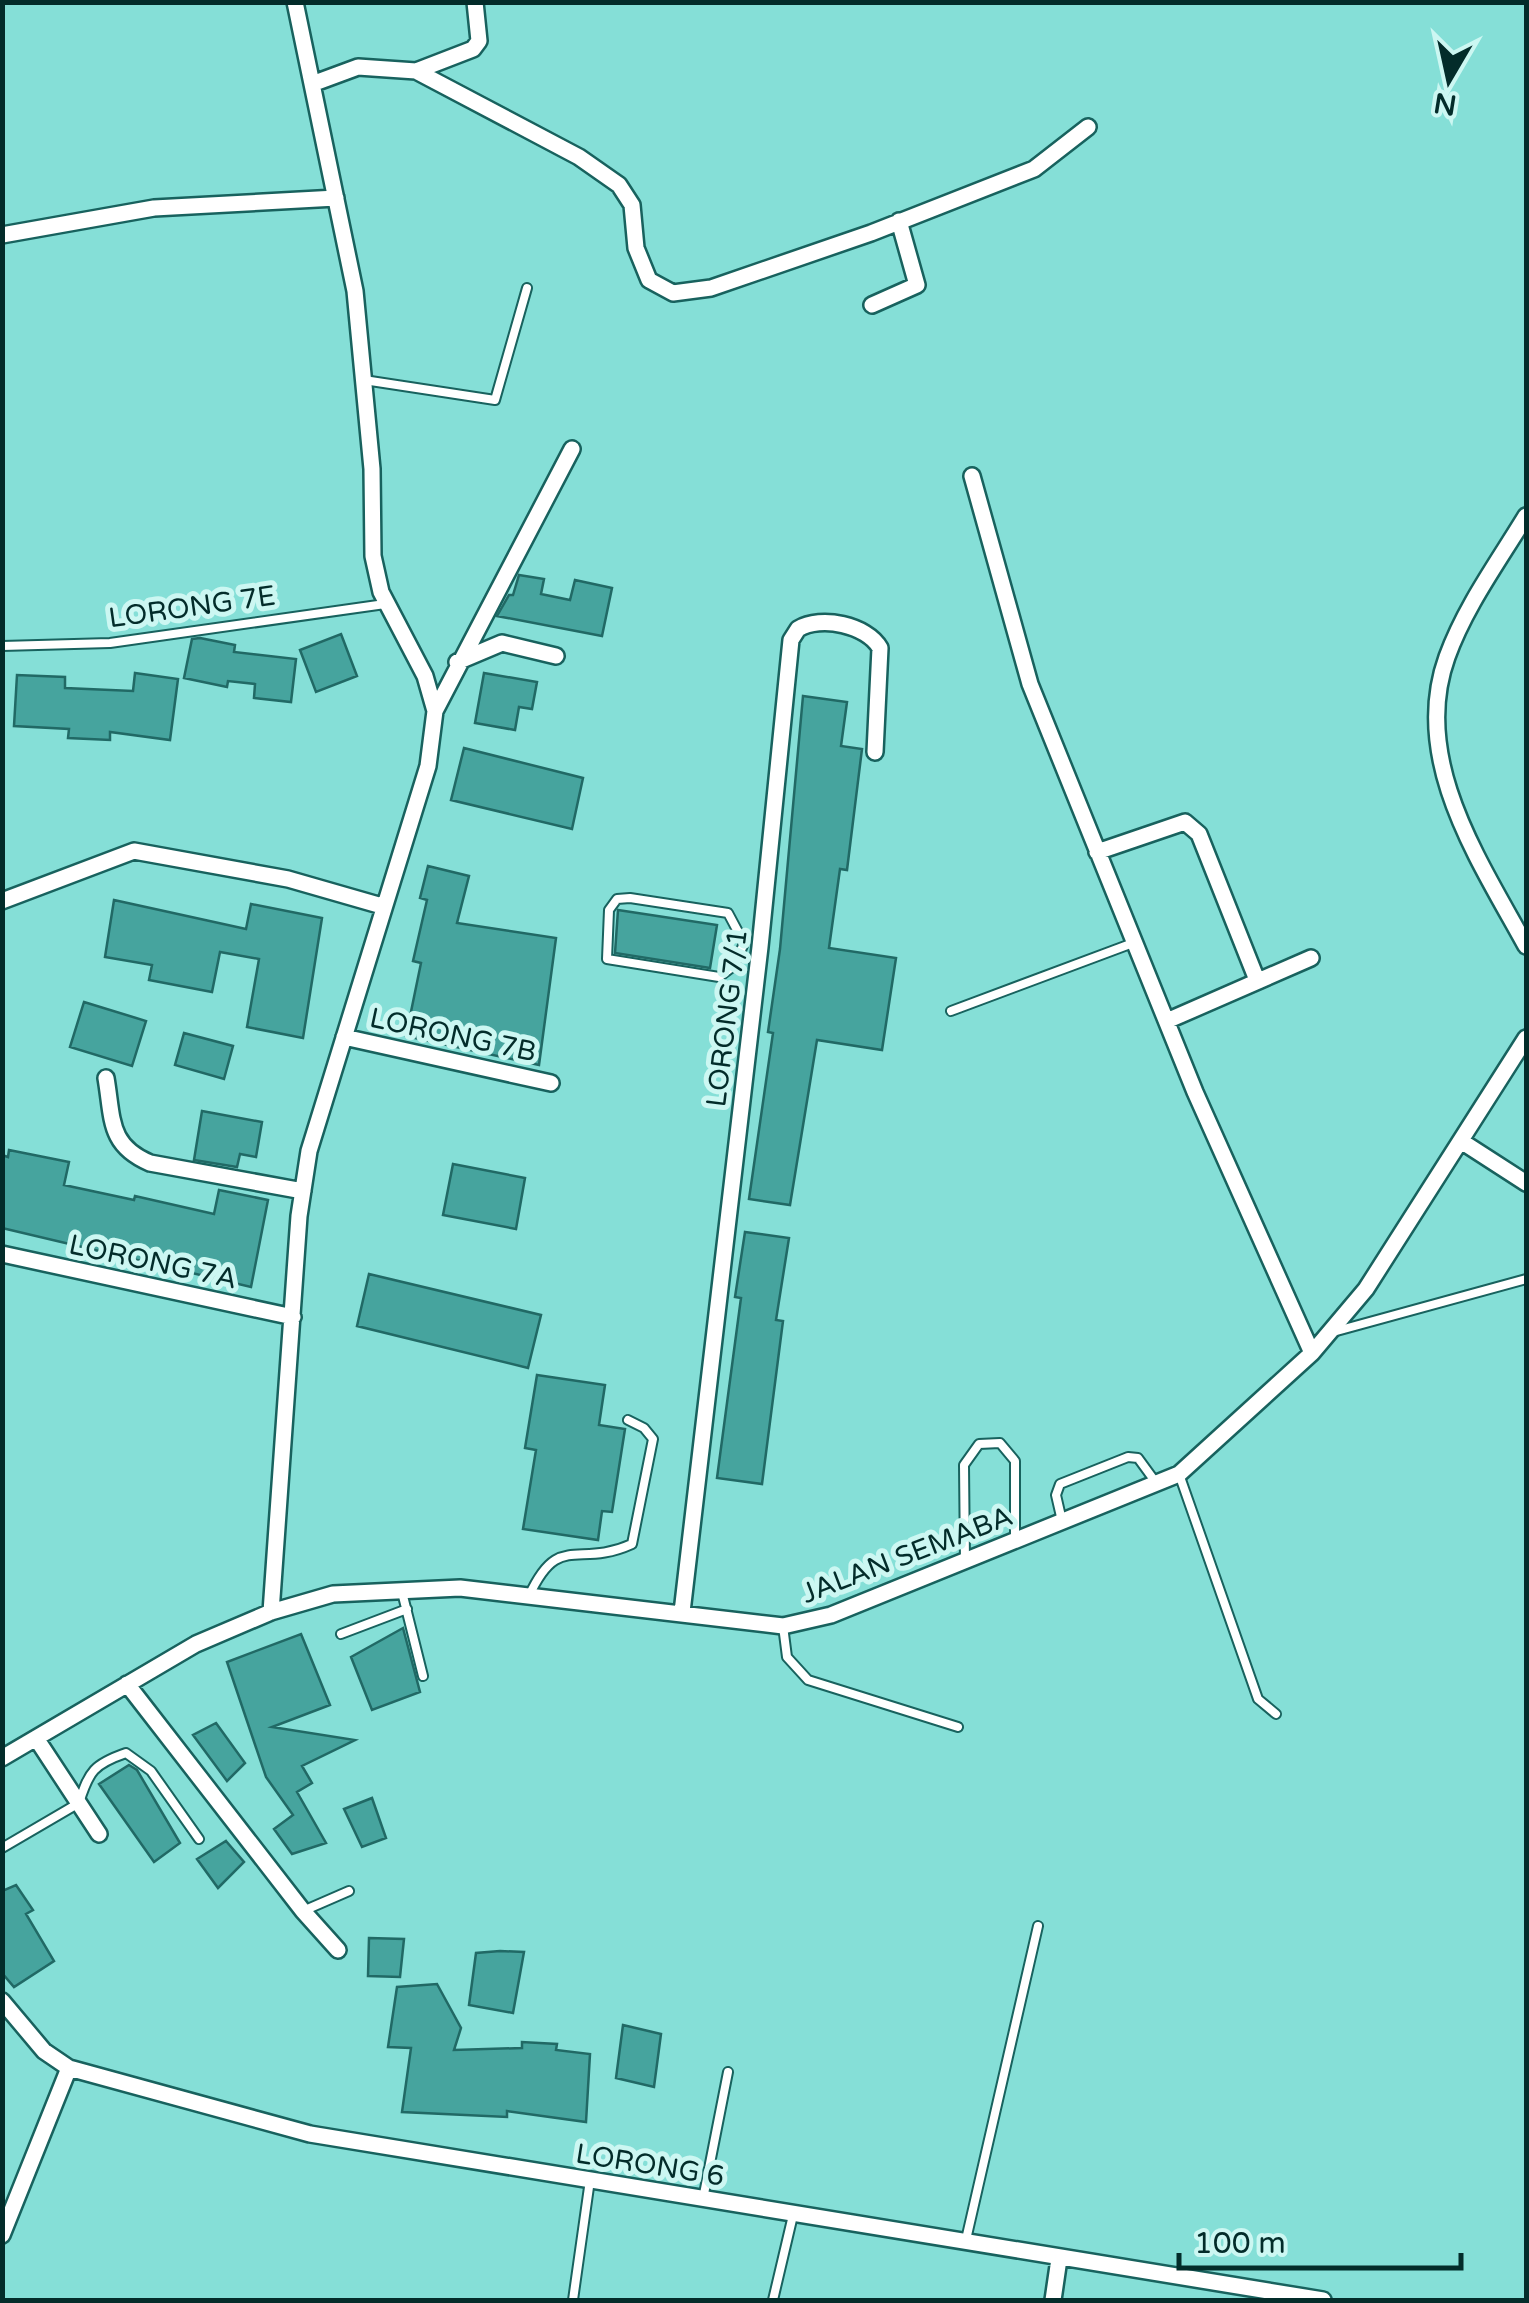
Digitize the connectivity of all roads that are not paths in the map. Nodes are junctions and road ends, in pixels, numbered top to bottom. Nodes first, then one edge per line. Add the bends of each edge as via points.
1 (295, 2) edge
2 (474, 2) edge
3 (416, 71) junction
4 (312, 84) junction
5 (1088, 127) dead end
6 (336, 198) junction
7 (898, 221) junction
8 (2, 235) edge
9 (527, 288) dead end
10 (872, 305) dead end
11 (364, 380) junction
12 (572, 449) dead end
13 (972, 476) dead end
14 (1526, 516) edge
15 (387, 604) junction
16 (2, 646) edge
17 (556, 656) dead end
18 (457, 662) junction
19 (435, 710) junction
20 (875, 752) dead end
21 (1097, 852) junction
22 (2, 900) edge
23 (382, 906) junction
24 (1137, 941) junction
25 (744, 943) junction
26 (1526, 946) edge
27 (760, 947) junction
28 (1311, 958) dead end
29 (1257, 980) junction
30 (950, 1011) dead end
31 (1169, 1020) junction
32 (344, 1037) junction
33 (1526, 1038) edge
34 (106, 1078) dead end
35 (551, 1083) dead end
36 (1461, 1141) junction
37 (1526, 1183) edge
38 (303, 1191) junction
39 (2, 1254) edge
40 (1526, 1280) edge
41 (293, 1318) junction
42 (1329, 1333) junction
43 (1312, 1352) junction
44 (628, 1420) dead end
45 (1178, 1474) junction
46 (1157, 1484) junction
47 (1062, 1521) junction
48 (1015, 1541) junction
49 (965, 1562) junction
50 (400, 1588) junction
51 (528, 1596) junction
52 (407, 1609) junction
53 (271, 1612) junction
54 (682, 1612) junction
55 (782, 1626) junction
56 (340, 1634) dead end
57 (424, 1676) dead end
58 (127, 1684) junction
59 (1276, 1714) dead end
60 (958, 1726) dead end
61 (36, 1738) junction
62 (2, 1758) edge
63 (79, 1804) junction
64 (99, 1834) dead end
65 (199, 1839) dead end
66 (2, 1848) edge
67 (349, 1891) dead end
68 (302, 1912) junction
69 (1038, 1926) dead end
70 (338, 1950) dead end
71 (2, 2001) edge
72 (69, 2068) junction
73 (728, 2072) dead end
74 (590, 2180) junction
75 (702, 2199) junction
76 (794, 2211) junction
77 (2, 2235) edge
78 (965, 2244) junction
79 (1059, 2259) junction
80 (1243, 2294) edge
81 (574, 2300) edge
82 (773, 2300) edge
83 (1053, 2300) edge
84 (1322, 2300) edge

1 - 4 street
2 - 3 street via 479,41 473,49
3 - 4 street via 358,67
3 - 7 street via 619,185 632,205 636,248 649,280 674,293 711,288
4 - 6 street
5 - 7 street via 1034,168
6 - 8 street via 154,208
6 - 11 street via 356,291
7 - 10 street via 918,284
9 - 11 lane via 495,400
11 - 15 street via 373,556
12 - 18 street
13 - 21 street via 1016,644
14 - 26 street via 1446,658 1436,731 1463,825
15 - 16 lane, LORONG 7E via 110,643
15 - 19 street via 426,676
17 - 18 street via 502,643
18 - 19 street
19 - 23 street via 428,766
20 - 27 street, LORONG 7/1 via 880,648 869,632 807,623 791,640
21 - 24 street
21 - 29 street via 1185,822 1199,834
22 - 23 street via 134,851 288,879
23 - 32 street
24 - 30 lane
24 - 31 street
25 - 25 lane via 728,913 617,898 604,947 607,958 622,964 718,977 729,974
25 - 27 lane
27 - 54 street, LORONG 7/1
28 - 29 street
29 - 31 street
31 - 43 street
32 - 35 street, LORONG 7B
32 - 38 street
33 - 36 street, JALAN SEMABA
34 - 38 street via 116,1138 131,1155
36 - 37 street
36 - 42 street, JALAN SEMABA via 1366,1289
38 - 41 street
39 - 41 street, LORONG 7A
40 - 42 lane
41 - 53 street
42 - 43 street, JALAN SEMABA
43 - 45 street, JALAN SEMABA
44 - 51 lane via 653,1439 632,1544 595,1556 560,1556 542,1567
45 - 46 street, JALAN SEMABA
45 - 59 lane via 1258,1699
46 - 47 street, JALAN SEMABA
46 - 47 lane via 1138,1458 1128,1457 1060,1484
47 - 48 street, JALAN SEMABA
48 - 49 street, JALAN SEMABA
48 - 49 lane via 1015,1462 1000,1443 980,1444 964,1464
49 - 55 street, JALAN SEMABA via 831,1615
50 - 51 street, JALAN SEMABA
50 - 52 lane
50 - 53 street, JALAN SEMABA via 334,1594
51 - 54 street, JALAN SEMABA
52 - 56 lane
52 - 57 lane
53 - 58 street, JALAN SEMABA
54 - 55 street, JALAN SEMABA
55 - 60 lane via 786,1657 808,1680
58 - 61 street, JALAN SEMABA
58 - 68 street
61 - 62 street, JALAN SEMABA
61 - 63 street
63 - 64 street
63 - 65 lane via 99,1762 126,1753 151,1770
63 - 66 lane
67 - 68 lane
68 - 70 street
69 - 78 lane
71 - 72 street, LORONG 6 via 44,2051
72 - 74 street, LORONG 6 via 310,2134
72 - 77 street
73 - 75 lane
74 - 75 street, LORONG 6
74 - 81 lane
75 - 76 street, LORONG 6
76 - 78 street, LORONG 6
76 - 82 lane
78 - 79 street, LORONG 6
79 - 80 street, LORONG 6
79 - 83 street
80 - 84 street, LORONG 6

